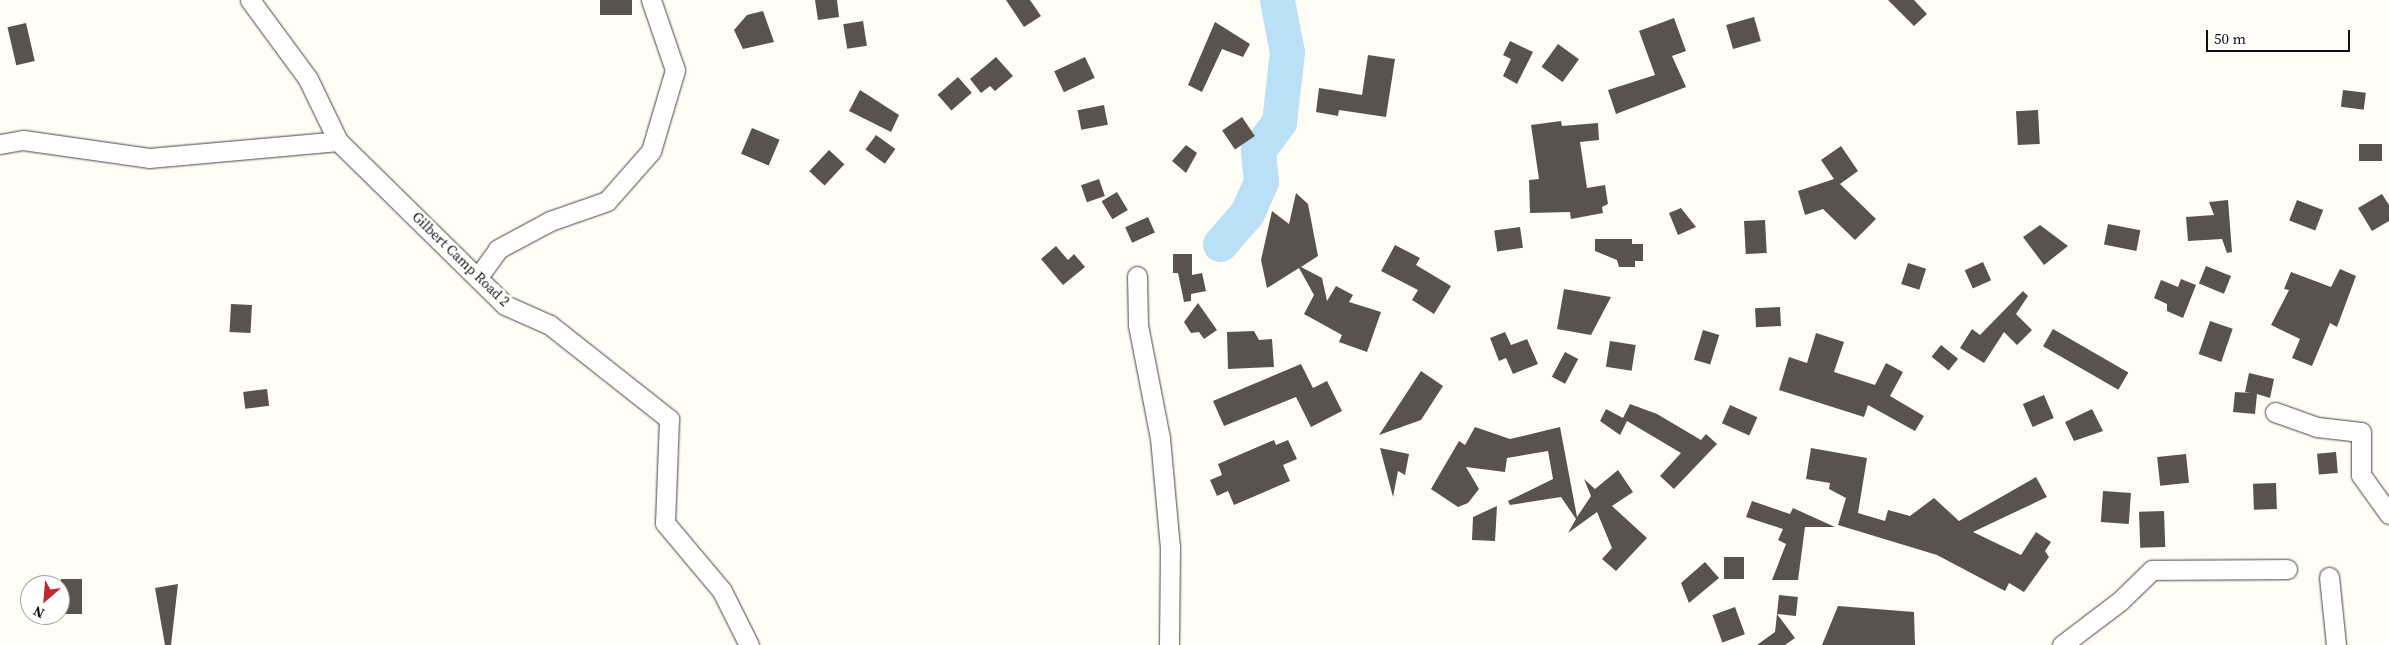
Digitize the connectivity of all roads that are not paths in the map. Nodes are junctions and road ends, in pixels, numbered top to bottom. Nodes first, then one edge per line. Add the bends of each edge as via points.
1 (250, 0) edge
2 (651, 0) edge
3 (338, 141) junction
4 (0, 144) edge
5 (1137, 276) dead end
6 (478, 277) junction
7 (2275, 412) dead end
8 (2389, 514) edge
9 (2287, 569) dead end
10 (2329, 577) dead end
11 (748, 645) edge
12 (1169, 645) edge
13 (2062, 645) edge
14 (2336, 645) edge

1 - 3 street, Gilbert Camp Road 2 via 308,78
2 - 6 street via 675,70 651,151 607,201 550,221 498,249
3 - 4 street via 149,158 22,140
3 - 6 street, Gilbert Camp Road 2
5 - 12 street via 1138,326 1160,438 1170,547
6 - 11 street, Gilbert Camp Road 2 via 505,305 550,325 669,419 665,523 722,591
7 - 8 street via 2317,427 2361,432 2361,475
9 - 13 street via 2152,570 2120,601
10 - 14 street

